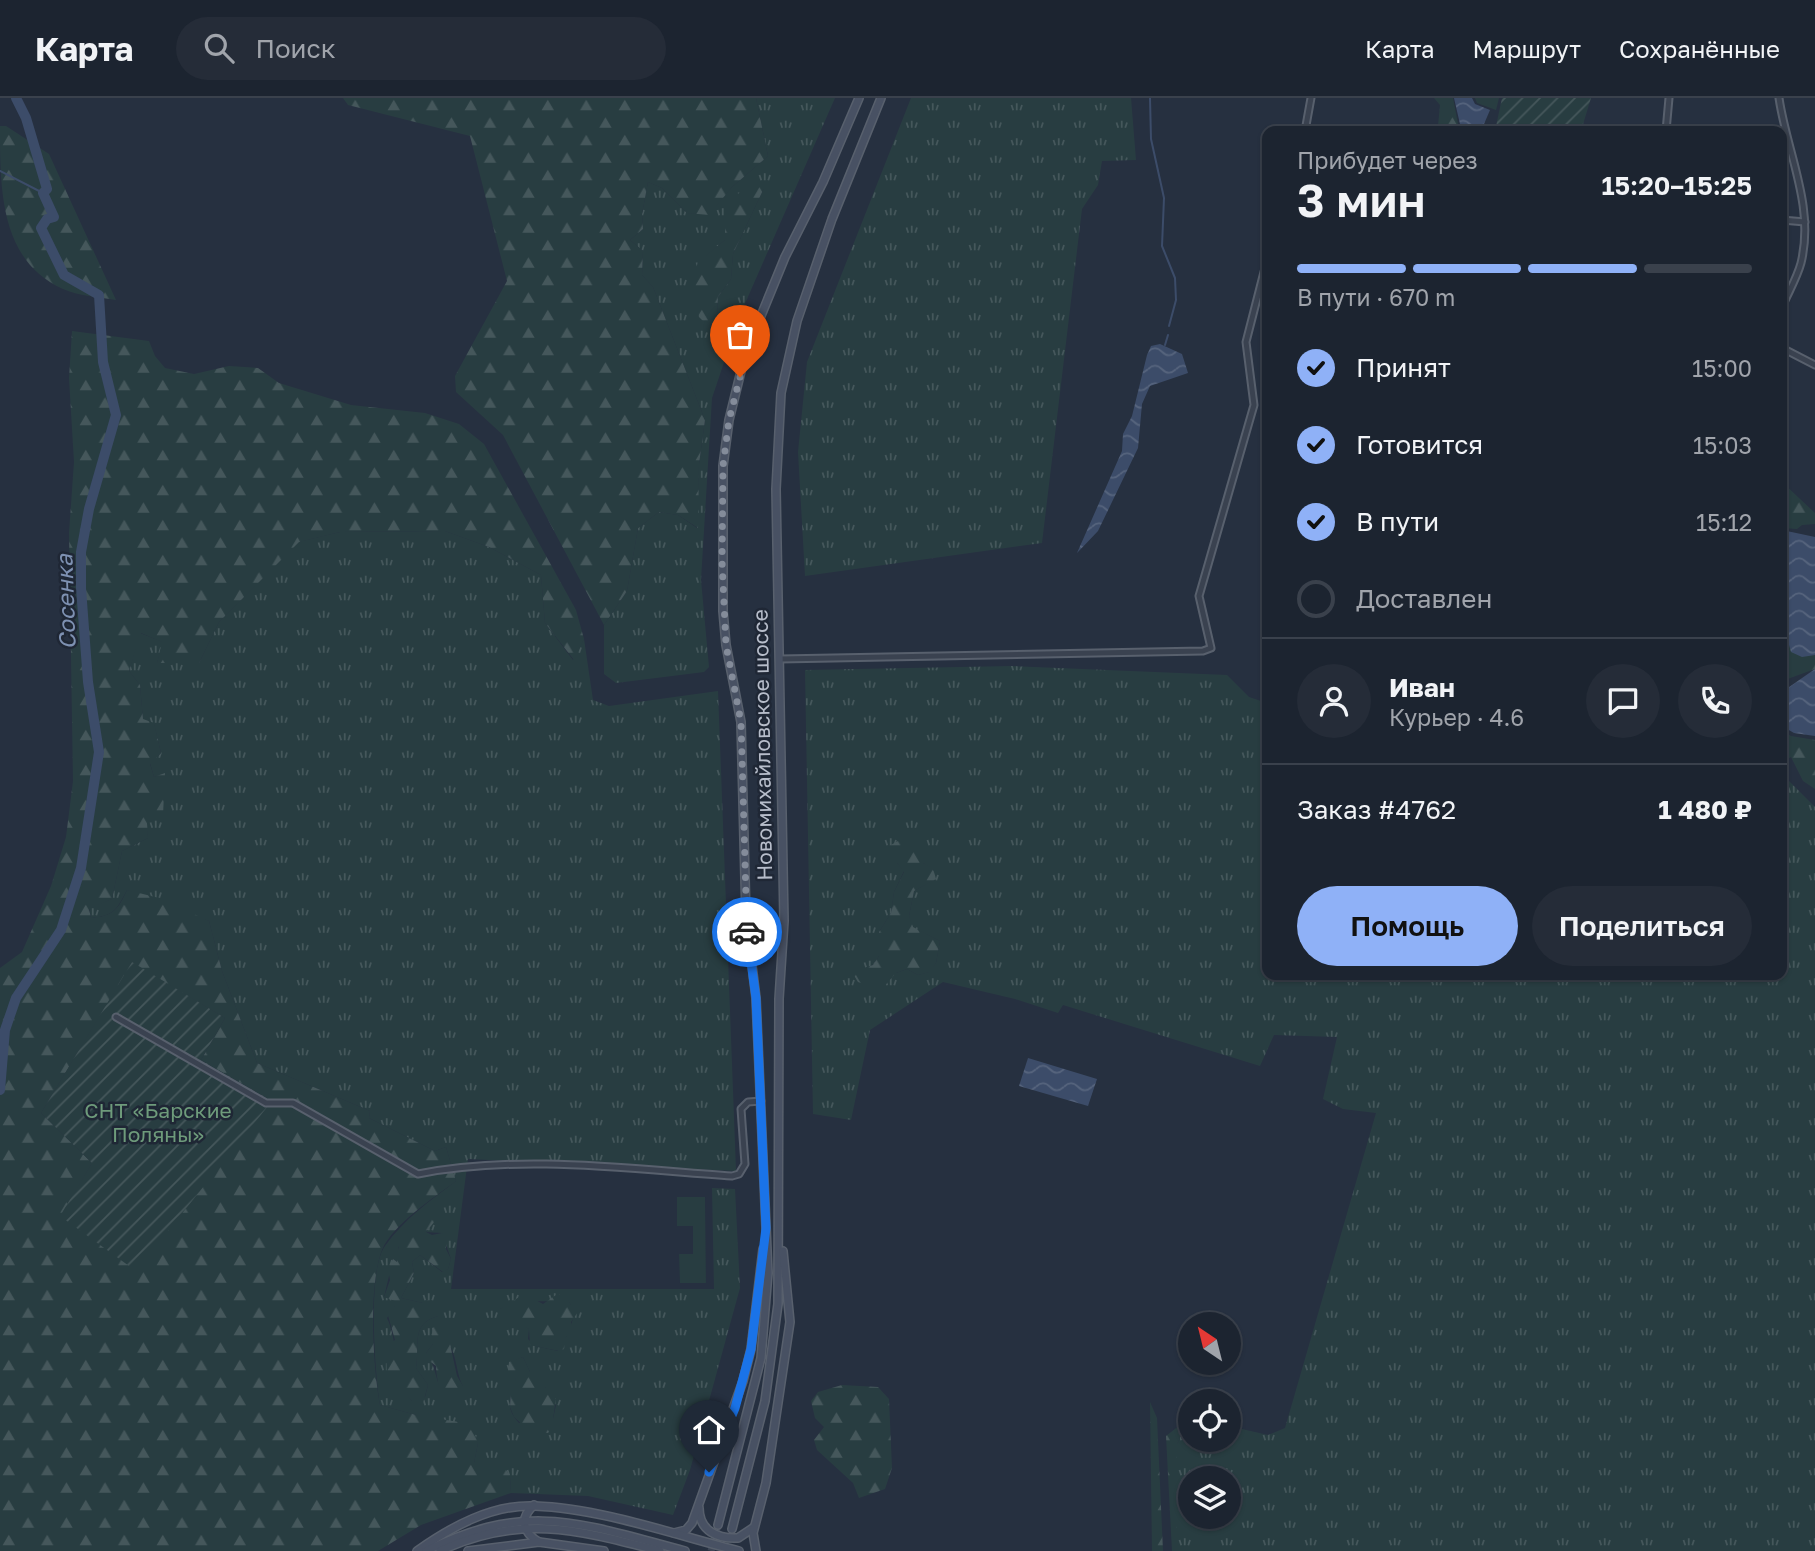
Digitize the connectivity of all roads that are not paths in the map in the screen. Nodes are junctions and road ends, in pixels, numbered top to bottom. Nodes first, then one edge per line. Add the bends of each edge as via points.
1 (859, 98) edge
2 (881, 98) edge
3 (1311, 98) edge
4 (1669, 98) edge
5 (1779, 98) edge
6 (1306, 126) edge
7 (1666, 126) edge
8 (1786, 126) edge
9 (1787, 130) edge
10 (1787, 220) edge
11 (1805, 222) junction
12 (1262, 280) edge
13 (1787, 296) edge
14 (1787, 351) edge
15 (1815, 365) edge
16 (780, 659) junction
17 (116, 1017) dead end
18 (761, 1101) junction
19 (766, 1228) junction
20 (780, 1229) junction
21 (699, 1504) junction
22 (534, 1505) junction
23 (524, 1523) junction
24 (756, 1524) junction
25 (718, 1525) tunnel mouth
26 (732, 1529) dead end
27 (668, 1533) junction
28 (539, 1542) junction
29 (417, 1551) edge
30 (426, 1551) edge
31 (440, 1551) edge
32 (468, 1551) edge
33 (604, 1551) edge
34 (660, 1551) edge
35 (685, 1551) edge
36 (739, 1551) edge
37 (757, 1551) edge

1 - 18 main road, Новомихайловское шоссе via 745,355 723,466 723,611 741,722 746,917
2 - 16 main road, Новомихайловское шоссе via 797,321 780,393 776,489
3 - 6 street
4 - 7 street
5 - 8 street
9 - 11 street via 1804,198
10 - 11 street
11 - 13 street via 1801,264
12 - 16 street via 1246,342 1254,405 1199,596 1211,648
14 - 15 street
16 - 20 main road, Новомихайловское шоссе via 784,921 779,999
17 - 18 street via 265,1103 293,1103 418,1174 542,1164 739,1174 745,1164 741,1109 748,1102
18 - 19 main road, Новомихайловское шоссе
19 - 21 main road via 751,1349 735,1408
19 - 25 main road, Новомихайловское шоссе via 767,1304 761,1358
20 - 24 main road via 790,1322
20 - 26 main road, Новомихайловское шоссе via 773,1362
21 - 24 main road via 706,1529 722,1537 738,1538
21 - 27 main road via 690,1527
22 - 23 main road
22 - 27 main road via 582,1511
22 - 29 main road via 477,1517
23 - 28 main road via 528,1535
23 - 30 main road via 487,1525
23 - 31 main road
23 - 34 main road
23 - 35 main road via 596,1528
24 - 37 main road via 752,1540
27 - 36 main road
28 - 32 main road
28 - 33 main road

